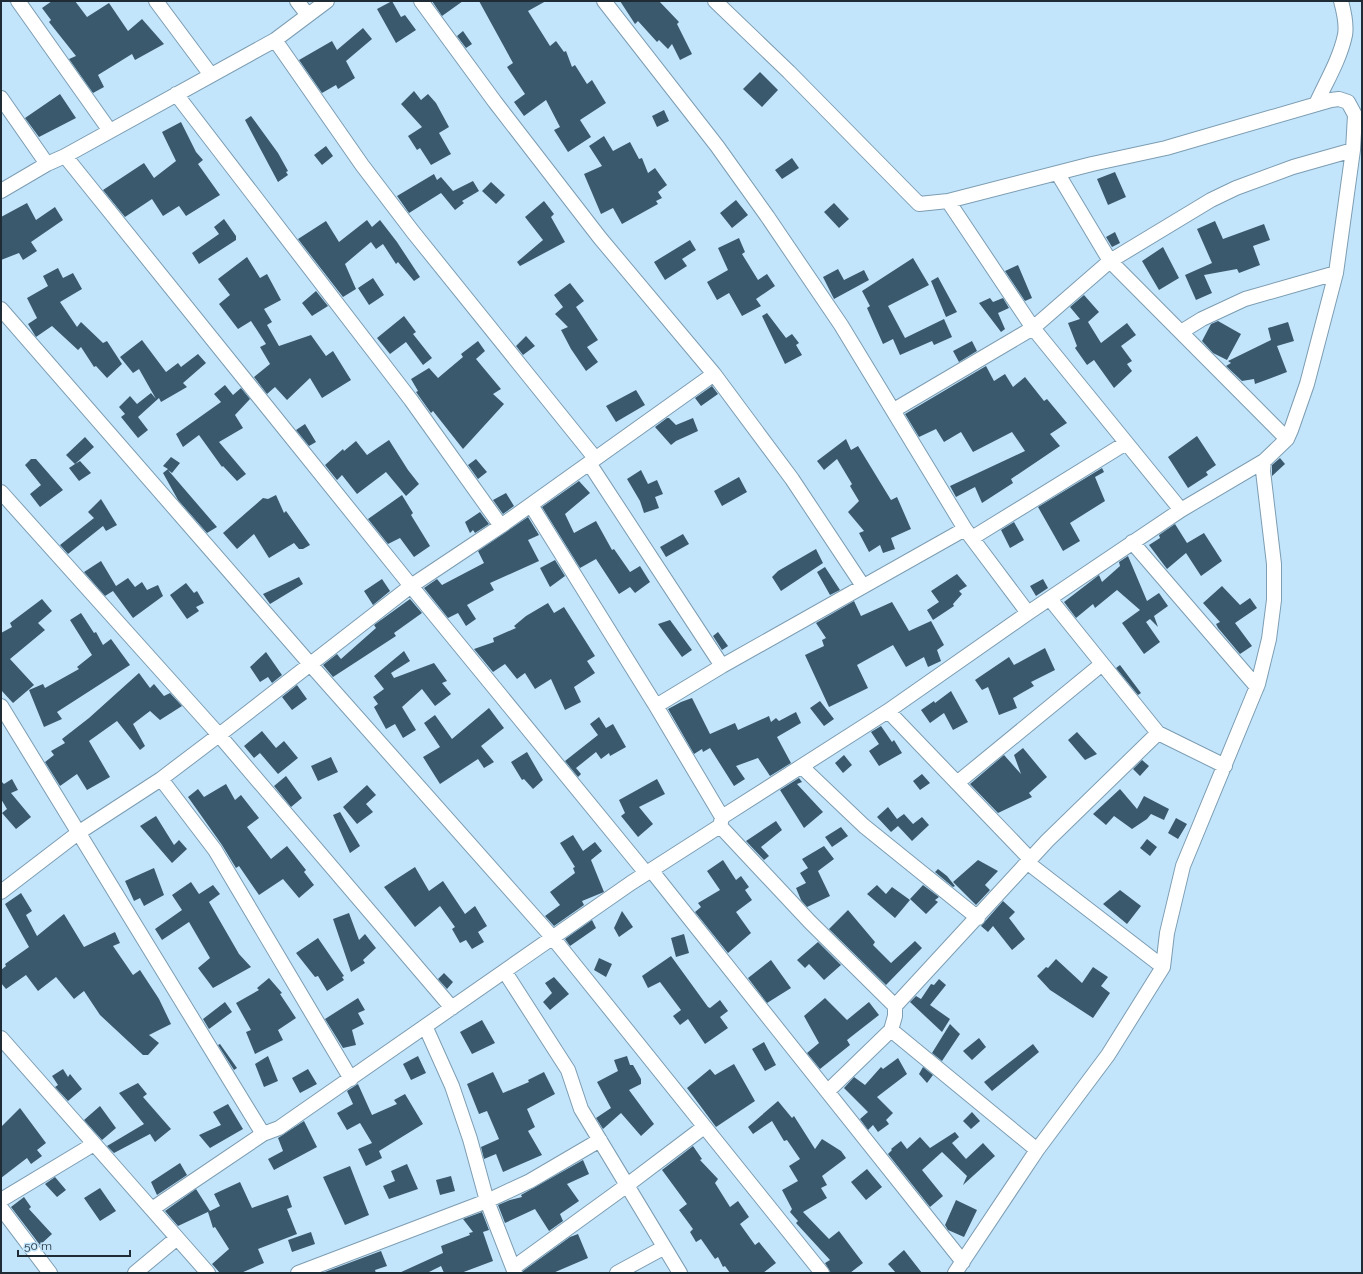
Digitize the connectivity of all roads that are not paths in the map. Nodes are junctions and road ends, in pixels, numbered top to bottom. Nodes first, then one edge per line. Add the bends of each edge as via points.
1 (18, 1) edge
2 (156, 1) edge
3 (297, 1) edge
4 (327, 1) edge
5 (421, 1) edge
6 (604, 1) edge
7 (715, 1) edge
8 (1341, 1) edge
9 (307, 14) junction
10 (275, 40) junction
11 (211, 75) junction
12 (176, 94) junction
13 (1, 98) edge
14 (1316, 104) junction
15 (110, 131) junction
16 (1353, 150) junction
17 (65, 156) junction
18 (47, 164) junction
19 (1058, 174) junction
20 (1, 192) edge
21 (948, 201) junction
22 (1110, 261) junction
23 (1336, 273) junction
24 (1, 309) edge
25 (1033, 328) junction
26 (1181, 332) junction
27 (714, 374) junction
28 (894, 410) junction
29 (1287, 439) junction
30 (1126, 443) junction
31 (592, 461) junction
32 (1264, 461) junction
33 (1, 492) edge
34 (530, 504) junction
35 (1181, 510) junction
36 (501, 526) junction
37 (969, 534) junction
38 (1132, 542) junction
39 (412, 586) junction
40 (863, 586) junction
41 (1050, 599) junction
42 (1028, 613) junction
43 (310, 664) junction
44 (1102, 664) junction
45 (722, 666) junction
46 (1257, 687) junction
47 (1, 706) edge
48 (656, 706) junction
49 (888, 711) junction
50 (1158, 733) junction
51 (219, 735) junction
52 (1225, 766) junction
53 (802, 767) junction
54 (161, 778) junction
55 (957, 783) junction
56 (721, 822) junction
57 (78, 834) junction
58 (1029, 861) junction
59 (649, 872) junction
60 (1, 891) edge
61 (978, 918) junction
62 (553, 938) junction
63 (1163, 967) junction
64 (505, 972) junction
65 (895, 1006) junction
66 (452, 1008) junction
67 (426, 1028) junction
68 (891, 1030) junction
69 (1, 1038) edge
70 (351, 1079) junction
71 (828, 1091) junction
72 (704, 1127) junction
73 (263, 1134) junction
74 (600, 1140) junction
75 (94, 1144) junction
76 (1037, 1150) junction
77 (626, 1186) junction
78 (1, 1200) edge
79 (487, 1201) junction
80 (1, 1208) edge
81 (152, 1209) junction
82 (177, 1238) junction
83 (664, 1248) junction
84 (959, 1267) edge
85 (514, 1270) edge
86 (50, 1273) edge
87 (135, 1273) edge
88 (208, 1273) edge
89 (298, 1273) edge
90 (617, 1273) edge
91 (680, 1273) edge
92 (822, 1273) edge

1 - 15 street
2 - 11 street
3 - 9 street
4 - 9 street
5 - 27 street via 600,238
6 - 28 street via 712,140 767,216 841,325
7 - 21 street via 817,100 913,200 919,204
8 - 14 street via 1345,34
9 - 10 street
10 - 11 street
10 - 31 street via 362,165
11 - 12 street
12 - 15 street
12 - 36 street via 411,400
13 - 18 street
14 - 16 street via 1339,99 1348,102 1354,115
14 - 19 street via 1166,148
15 - 17 street
16 - 22 street via 1293,167 1236,188 1211,200
16 - 23 street
17 - 18 street
17 - 39 street
18 - 20 street
19 - 21 street
19 - 22 street
21 - 25 street
22 - 25 street
22 - 26 street
23 - 26 street via 1245,299
23 - 29 street via 1307,384
24 - 43 street
25 - 28 street
25 - 30 street
26 - 29 street
27 - 31 street
27 - 40 street via 792,479
28 - 37 street
29 - 32 street
30 - 35 street
30 - 37 street
31 - 34 street
31 - 45 street
32 - 35 street
32 - 46 street via 1274,564 1274,600
33 - 51 street
34 - 36 street
34 - 48 street
35 - 38 street
36 - 39 street
37 - 40 street
37 - 42 street
38 - 41 street
38 - 46 street
39 - 43 street
39 - 59 street
40 - 45 street
41 - 42 street
41 - 44 street
42 - 49 street
43 - 51 street
43 - 62 street
44 - 50 street
44 - 55 street
45 - 48 street
46 - 52 street
47 - 57 street
48 - 56 street
49 - 53 street
49 - 55 street
50 - 52 street
50 - 58 street via 1075,812
51 - 54 street
51 - 66 street
52 - 63 street via 1183,866 1167,933
53 - 56 street
53 - 61 street via 864,826
54 - 57 street
54 - 70 street via 215,850
55 - 58 street
56 - 59 street
56 - 65 street via 810,922
57 - 60 street
57 - 73 street
58 - 61 street
58 - 63 street
59 - 62 street
59 - 71 street
61 - 65 street
62 - 64 street
62 - 72 street
63 - 76 street via 1108,1055
64 - 66 street
64 - 74 street via 568,1070 581,1109
65 - 68 street
66 - 67 street
67 - 70 street
67 - 79 street via 452,1086
68 - 71 street
68 - 76 street
69 - 75 street
70 - 73 street via 279,1128
71 - 84 street
72 - 77 street
72 - 92 street
73 - 81 street
74 - 77 street
74 - 79 street via 530,1181
75 - 78 street
75 - 81 street
76 - 84 street
77 - 83 street
77 - 85 street
79 - 85 street
79 - 89 street
80 - 86 street
81 - 82 street
82 - 87 street
82 - 88 street
83 - 90 street
83 - 91 street

